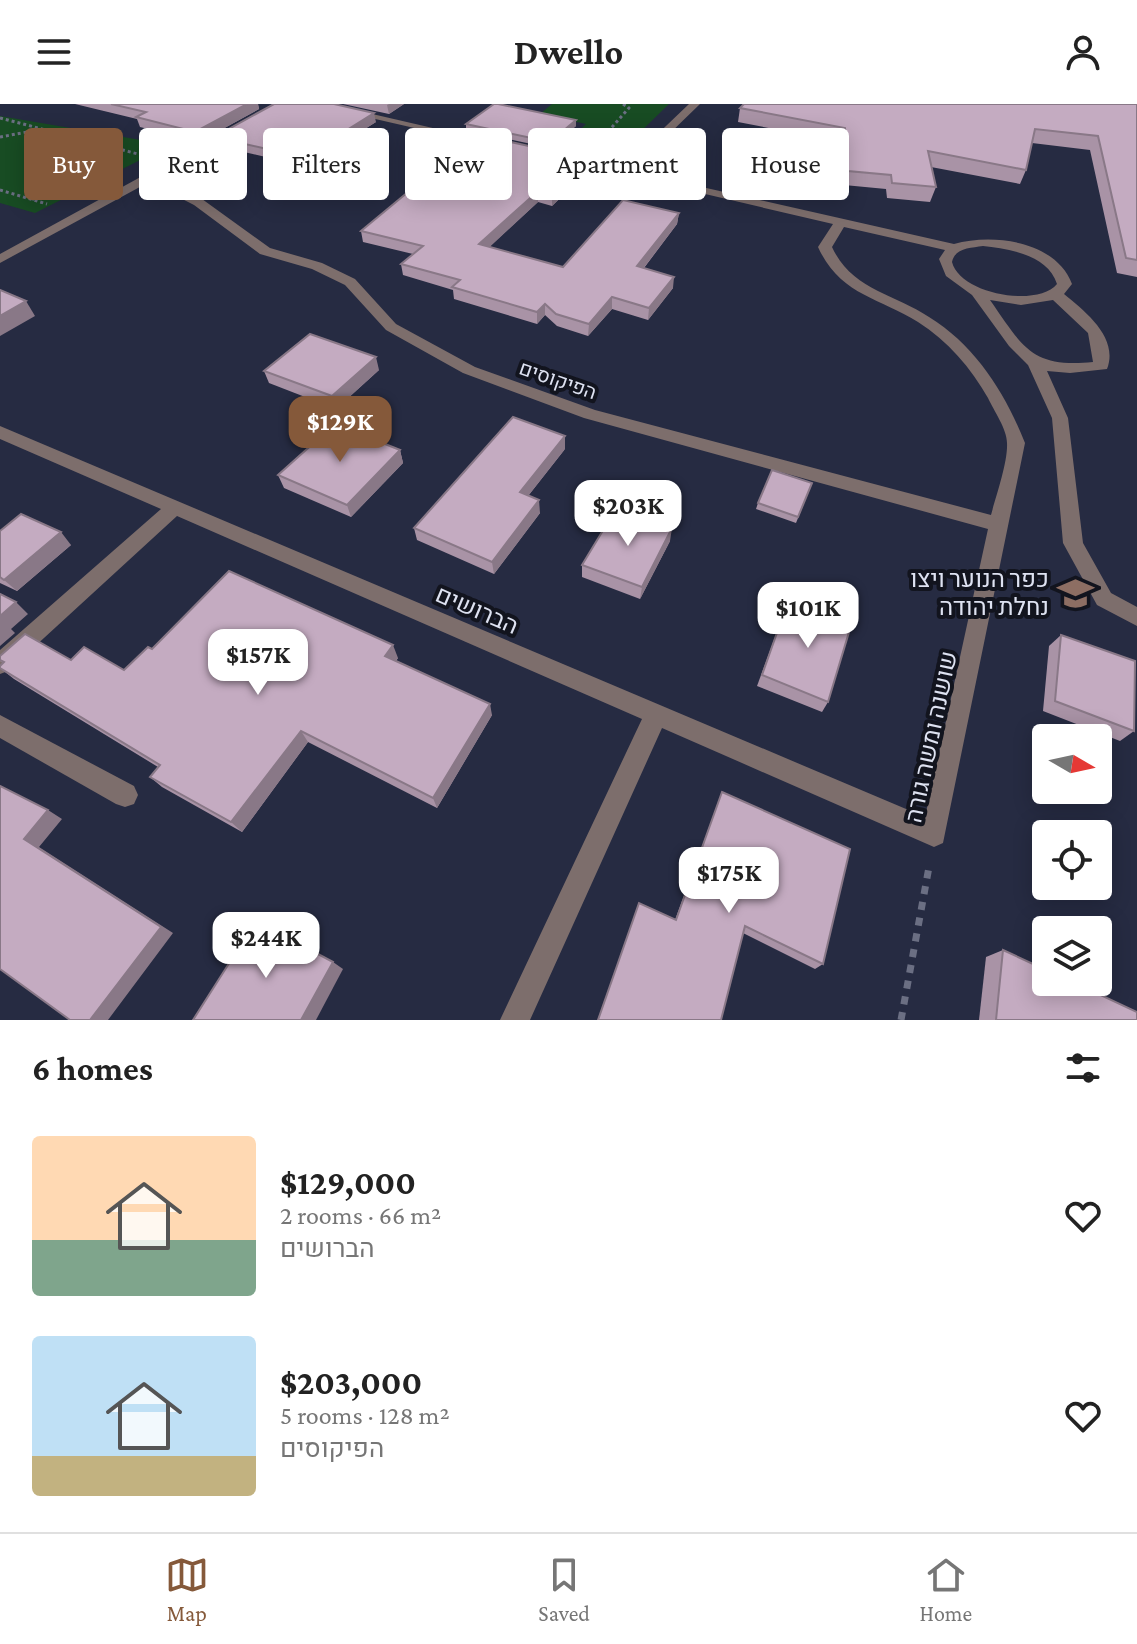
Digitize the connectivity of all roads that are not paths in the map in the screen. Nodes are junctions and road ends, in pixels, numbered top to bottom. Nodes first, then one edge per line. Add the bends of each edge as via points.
1 (281, 104) edge
2 (315, 104) edge
3 (695, 104) edge
4 (238, 128) edge
5 (426, 128) edge
6 (670, 128) edge
7 (139, 182) edge
8 (706, 190) edge
9 (194, 200) edge
10 (841, 221) junction
11 (954, 248) junction
12 (0, 259) edge
13 (977, 292) junction
14 (1056, 295) junction
15 (1035, 363) junction
16 (0, 432) edge
17 (173, 509) junction
18 (1000, 525) junction
19 (1137, 617) edge
20 (0, 664) edge
21 (656, 715) junction
22 (0, 726) edge
23 (125, 795) dead end
24 (934, 834) joint
25 (515, 1020) edge

1 - 4 street
2 - 5 street
3 - 6 street
7 - 12 street
8 - 10 street
9 - 18 street, הפיקוסים via 265,251 350,282 391,327 469,370 590,414
10 - 11 street
10 - 18 street, שושנה ומשה גורה via 825,247 838,272 928,321 963,351 1005,411 1016,443
11 - 13 street via 945,264 950,274
11 - 14 street via 992,243 1037,254 1061,273 1064,282
13 - 14 street via 1017,302
13 - 15 street
14 - 15 street via 1093,325 1103,352 1101,366 1067,369
15 - 19 street via 1060,418 1073,543 1104,599
16 - 17 street, הברושים
17 - 20 street
17 - 21 street, הברושים
18 - 24 street, שושנה ומשה גורה
21 - 24 street, הברושים
21 - 25 street
22 - 23 street

